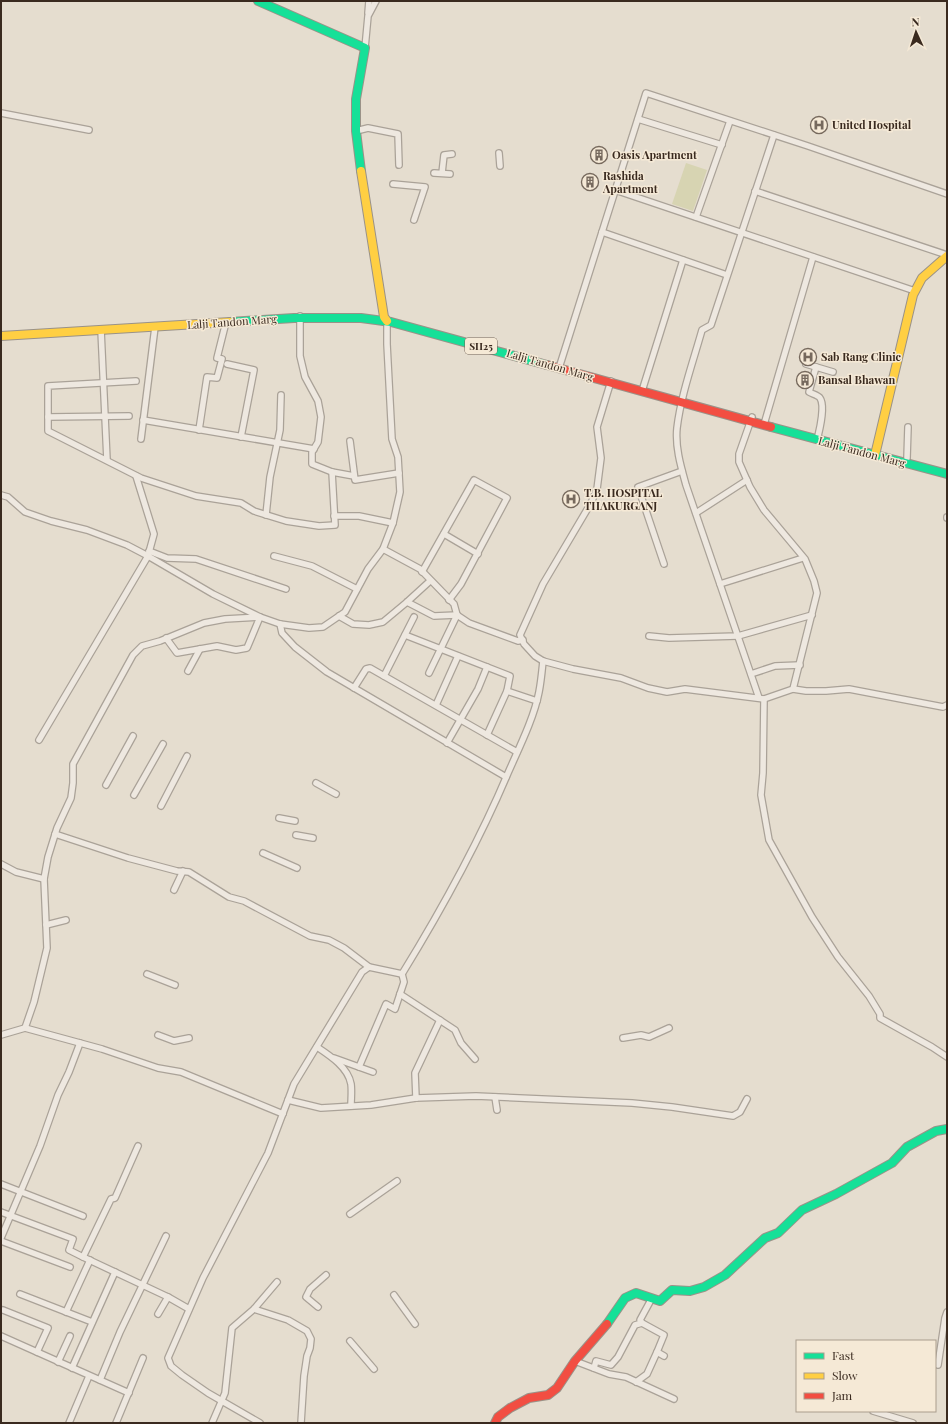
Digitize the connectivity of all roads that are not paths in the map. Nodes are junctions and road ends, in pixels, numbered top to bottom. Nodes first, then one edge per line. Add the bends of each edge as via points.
1 (258, 1) edge
2 (369, 1) edge
3 (376, 1) edge
4 (368, 16) junction
5 (365, 48) junction
6 (1, 114) edge
7 (638, 119) junction
8 (730, 120) junction
9 (89, 130) dead end
10 (356, 131) junction
11 (774, 135) junction
12 (722, 145) junction
13 (499, 153) dead end
14 (452, 154) dead end
15 (399, 165) dead end
16 (500, 166) dead end
17 (434, 173) dead end
18 (442, 173) junction
19 (450, 174) dead end
20 (393, 184) dead end
21 (615, 190) junction
22 (756, 191) junction
23 (947, 194) edge
24 (696, 217) junction
25 (414, 220) dead end
26 (602, 232) junction
27 (741, 233) junction
28 (947, 256) edge
29 (813, 257) junction
30 (683, 260) junction
31 (727, 275) junction
32 (915, 292) junction
33 (300, 316) junction
34 (386, 319) junction
35 (226, 322) junction
36 (142, 326) junction
37 (154, 327) junction
38 (101, 330) junction
39 (1, 332) edge
40 (1, 336) edge
41 (227, 364) dead end
42 (806, 364) dead end
43 (560, 366) junction
44 (816, 367) junction
45 (833, 372) dead end
46 (611, 380) junction
47 (136, 381) dead end
48 (103, 384) junction
49 (642, 389) junction
50 (281, 395) dead end
51 (683, 400) junction
52 (104, 416) junction
53 (129, 416) dead end
54 (48, 417) junction
55 (751, 419) junction
56 (143, 420) junction
57 (765, 421) junction
58 (908, 427) dead end
59 (199, 430) junction
60 (818, 436) junction
61 (241, 437) junction
62 (141, 439) dead end
63 (350, 440) dead end
64 (277, 443) junction
65 (314, 449) junction
66 (876, 453) junction
67 (907, 458) junction
68 (107, 460) junction
69 (947, 467) edge
70 (682, 470) junction
71 (332, 472) junction
72 (399, 473) junction
73 (947, 474) edge
74 (136, 476) junction
75 (354, 476) junction
76 (747, 480) junction
77 (1, 495) edge
78 (696, 512) junction
79 (266, 515) junction
80 (334, 516) junction
81 (393, 523) junction
82 (444, 534) junction
83 (383, 548) junction
84 (148, 553) junction
85 (478, 554) junction
86 (274, 556) dead end
87 (803, 558) junction
88 (664, 564) dead end
89 (422, 572) junction
90 (430, 581) junction
91 (720, 584) junction
92 (286, 589) dead end
93 (357, 589) junction
94 (449, 600) junction
95 (407, 602) junction
96 (457, 615) junction
97 (339, 616) junction
98 (812, 616) junction
99 (260, 617) junction
100 (414, 617) dead end
101 (280, 624) junction
102 (406, 634) junction
103 (649, 636) dead end
104 (738, 636) junction
105 (166, 638) junction
106 (522, 640) junction
107 (200, 649) junction
108 (441, 649) junction
109 (458, 656) junction
110 (543, 662) junction
111 (800, 665) junction
112 (487, 667) junction
113 (188, 671) dead end
114 (429, 673) dead end
115 (751, 674) junction
116 (384, 676) junction
117 (354, 688) junction
118 (794, 689) junction
119 (507, 691) junction
120 (762, 698) junction
121 (537, 701) junction
122 (436, 705) junction
123 (947, 705) edge
124 (461, 720) junction
125 (487, 734) junction
126 (133, 736) dead end
127 (38, 740) dead end
128 (447, 743) junction
129 (163, 744) dead end
130 (517, 752) junction
131 (187, 756) dead end
132 (506, 777) junction
133 (316, 783) dead end
134 (106, 785) dead end
135 (336, 794) dead end
136 (134, 795) dead end
137 (161, 806) dead end
138 (278, 818) dead end
139 (295, 821) dead end
140 (55, 834) junction
141 (296, 835) dead end
142 (313, 838) dead end
143 (263, 852) dead end
144 (1, 864) edge
145 (297, 868) dead end
146 (183, 872) junction
147 (44, 880) junction
148 (174, 890) dead end
149 (66, 920) dead end
150 (46, 925) junction
151 (362, 962) junction
152 (369, 967) junction
153 (362, 972) junction
154 (147, 974) dead end
155 (402, 974) junction
156 (175, 985) dead end
157 (400, 994) junction
158 (440, 1020) junction
159 (25, 1028) junction
160 (669, 1028) dead end
161 (1, 1035) edge
162 (158, 1036) dead end
163 (189, 1038) dead end
164 (623, 1038) dead end
165 (80, 1043) junction
166 (317, 1047) junction
167 (947, 1057) edge
168 (334, 1058) junction
169 (475, 1059) dead end
170 (359, 1067) junction
171 (373, 1072) dead end
172 (495, 1097) junction
173 (416, 1098) junction
174 (747, 1099) dead end
175 (288, 1100) junction
176 (351, 1106) junction
177 (497, 1110) dead end
178 (283, 1114) junction
179 (947, 1129) edge
180 (138, 1146) dead end
181 (397, 1181) dead end
182 (1, 1184) edge
183 (20, 1192) junction
184 (1, 1212) edge
185 (350, 1214) dead end
186 (10, 1216) junction
187 (83, 1216) dead end
188 (166, 1236) dead end
189 (1, 1239) edge
190 (82, 1257) junction
191 (90, 1260) junction
192 (70, 1266) dead end
193 (115, 1272) junction
194 (326, 1275) dead end
195 (277, 1282) dead end
196 (142, 1285) junction
197 (20, 1294) dead end
198 (394, 1295) dead end
199 (168, 1297) junction
200 (652, 1298) junction
201 (318, 1307) dead end
202 (189, 1309) junction
203 (254, 1309) junction
204 (3, 1310) dead end
205 (66, 1312) junction
206 (947, 1312) edge
207 (158, 1314) dead end
208 (92, 1322) junction
209 (642, 1323) junction
210 (415, 1324) dead end
211 (1, 1336) edge
212 (70, 1336) dead end
213 (350, 1341) dead end
214 (37, 1352) junction
215 (656, 1352) junction
216 (664, 1356) dead end
217 (143, 1358) dead end
218 (58, 1362) junction
219 (575, 1362) junction
220 (938, 1365) dead end
221 (72, 1368) junction
222 (594, 1368) junction
223 (374, 1369) dead end
224 (89, 1376) junction
225 (100, 1380) junction
226 (636, 1382) junction
227 (129, 1393) junction
228 (674, 1399) dead end
229 (221, 1401) junction
230 (876, 1412) edge
231 (70, 1423) edge
232 (116, 1423) edge
233 (212, 1423) edge
234 (260, 1423) edge
235 (301, 1423) edge
236 (495, 1423) edge
237 (913, 1423) edge

1 - 5 main road
2 - 4 street
3 - 4 street
4 - 5 street
5 - 10 main road via 356,99
6 - 9 street
7 - 8 street via 646,93
7 - 12 street
7 - 21 street
8 - 11 street
8 - 12 street
10 - 15 street via 368,128 398,134
10 - 34 main road
11 - 22 street
11 - 23 street
12 - 24 street
13 - 16 street
14 - 18 street via 444,155
17 - 18 street
18 - 19 street
20 - 25 street via 425,187
21 - 24 street
21 - 26 street
22 - 27 street
22 - 28 street
24 - 27 street
26 - 30 street
26 - 43 street
27 - 29 street
27 - 31 street
28 - 32 main road via 922,278
29 - 32 street
29 - 57 street
30 - 31 street
30 - 49 street
31 - 51 street via 711,325 702,330
32 - 66 main road
33 - 34 main road, Lalji Tandon Marg / SH25
33 - 35 main road, Lalji Tandon Marg / SH25
33 - 36 main road, Lalji Tandon Marg / SH25
33 - 65 street via 300,356 305,377 318,401 321,417 318,442
34 - 43 main road, Lalji Tandon Marg / SH25
34 - 72 street via 392,439 398,457
35 - 37 main road, Lalji Tandon Marg / SH25
35 - 59 street via 217,358 222,359 217,378 207,378
36 - 37 main road, Lalji Tandon Marg / SH25
36 - 38 main road, Lalji Tandon Marg / SH25
36 - 39 main road, Lalji Tandon Marg / SH25
37 - 56 street
38 - 40 main road, Lalji Tandon Marg / SH25
38 - 48 street
41 - 61 street via 254,370
42 - 44 street
43 - 46 main road, Lalji Tandon Marg / SH25
44 - 45 street
44 - 60 street via 810,392 821,399 822,417
46 - 49 main road, Lalji Tandon Marg / SH25
46 - 106 street via 597,427 601,458 597,489 543,584 525,621 520,635
47 - 48 street
48 - 52 street
48 - 54 street via 48,386
49 - 51 main road, Lalji Tandon Marg / SH25
50 - 64 street
51 - 55 main road, Lalji Tandon Marg / SH25
51 - 70 street via 677,429
52 - 53 street
52 - 54 street
52 - 68 street
54 - 68 street via 48,430
55 - 57 main road, Lalji Tandon Marg / SH25
55 - 66 main road, Lalji Tandon Marg / SH25
55 - 76 street via 738,462
56 - 59 street
56 - 62 street
57 - 60 main road, Lalji Tandon Marg / SH25
58 - 67 street
59 - 61 street
60 - 66 main road, Lalji Tandon Marg / SH25
61 - 64 street
63 - 75 street
64 - 65 street
64 - 79 street
65 - 71 street via 312,464
66 - 67 main road, Lalji Tandon Marg / SH25
66 - 73 main road, Lalji Tandon Marg / SH25
67 - 69 main road, Lalji Tandon Marg / SH25
68 - 74 street
70 - 78 street
70 - 88 street via 638,487
71 - 75 street
71 - 80 street
72 - 75 street via 355,480
72 - 81 street via 400,492
74 - 79 street via 196,496 241,503
74 - 84 street via 154,534
76 - 78 street
76 - 87 street via 764,510
77 - 84 street via 8,497 26,512 87,530
78 - 91 street
79 - 80 street via 319,526 335,525
80 - 81 street via 359,516
81 - 83 street
82 - 85 street
82 - 85 street via 474,480 507,498
82 - 89 street
83 - 89 street
83 - 93 street
84 - 92 street via 167,558 196,559
84 - 99 street via 212,594
84 - 127 street
85 - 94 street via 462,584
86 - 93 street via 312,566
87 - 91 street
87 - 98 street via 817,593
89 - 90 street
90 - 94 street
90 - 95 street
91 - 104 street
93 - 97 street via 345,612
94 - 96 street via 454,604
95 - 96 street via 434,616
95 - 97 street via 383,622 353,624
96 - 106 street via 469,623 518,641
96 - 108 street
97 - 101 street via 323,627
98 - 104 street
98 - 111 street
99 - 101 street
99 - 105 street via 204,623
99 - 107 street via 247,648 236,650 217,646
100 - 102 street
101 - 117 street via 282,632 295,647 327,672
102 - 108 street
102 - 116 street
103 - 104 street
104 - 115 street
105 - 107 street via 178,653
105 - 140 street via 142,646 133,656 73,764 71,798
106 - 110 street
107 - 113 street
108 - 109 street
108 - 114 street
109 - 112 street
109 - 122 street
110 - 120 street via 621,678 667,692 685,689
110 - 121 street
111 - 115 street via 775,666
111 - 118 street
112 - 119 street via 510,676
112 - 124 street
115 - 120 street
116 - 117 street via 368,668
116 - 122 street
117 - 128 street
118 - 120 street
118 - 123 street via 849,689 943,707
119 - 121 street
119 - 125 street
120 - 167 street via 761,795 768,840 812,917 838,957 869,996 880,1018
121 - 130 street
122 - 124 street
124 - 125 street
124 - 128 street
125 - 130 street
126 - 134 street
128 - 132 street
129 - 136 street
130 - 132 street
131 - 137 street
132 - 155 street via 463,870
133 - 135 street
138 - 139 street
140 - 146 street via 128,858
140 - 147 street
141 - 142 street
143 - 145 street
144 - 147 street via 16,872
146 - 148 street
146 - 151 street via 189,872 229,897 244,901 310,936 329,940
147 - 150 street
149 - 150 street
150 - 159 street via 47,948
151 - 152 street
151 - 153 street
152 - 153 street
152 - 155 street
153 - 166 street
154 - 156 street
155 - 157 street via 404,982
157 - 158 street
157 - 170 street via 395,1008 386,1004
158 - 169 street via 455,1030 461,1043
158 - 173 street via 415,1072
159 - 161 street
159 - 165 street
160 - 164 street via 649,1037
162 - 163 street via 174,1041
165 - 178 street via 158,1068 181,1072
165 - 183 street
166 - 168 street
166 - 175 street via 294,1084
168 - 170 street
168 - 176 street via 344,1069 350,1082
170 - 171 street
172 - 173 street
172 - 174 street via 632,1103 733,1116 740,1112
172 - 177 street
173 - 176 street
175 - 176 street via 321,1108
175 - 178 street
178 - 202 street via 268,1153
179 - 200 main road via 936,1131 907,1147 892,1163 802,1210 778,1233 765,1238 715,1281 690,1291 672,1290 660,1300
180 - 190 street via 115,1198 111,1199
181 - 185 street
182 - 183 street
183 - 186 street
183 - 187 street
184 - 186 street
186 - 189 street
186 - 190 street via 73,1239 69,1250
188 - 196 street
189 - 192 street
190 - 191 street
191 - 193 street
191 - 205 street
193 - 196 street
193 - 208 street
194 - 201 street via 310,1289 306,1297
195 - 203 street
196 - 199 street
196 - 225 street
197 - 205 street
198 - 210 street
199 - 202 street
199 - 207 street
200 - 209 street via 640,1319
200 - 219 main road via 636,1293 625,1298 605,1327
202 - 229 street via 168,1358 171,1366 182,1376
203 - 229 street via 232,1328 225,1393
203 - 235 street via 288,1320 307,1331 311,1339 304,1376
204 - 214 street via 48,1328
205 - 208 street
206 - 220 street
208 - 221 street
209 - 215 street via 664,1335
209 - 222 street via 635,1325 611,1365 596,1361
211 - 214 street
212 - 218 street
213 - 223 street
214 - 218 street
215 - 216 street
215 - 226 street via 647,1374
217 - 227 street
218 - 221 street
219 - 222 street
219 - 236 main road via 557,1388 548,1395 529,1398 510,1408 498,1417
221 - 224 street
222 - 226 street
224 - 225 street
224 - 231 street
225 - 227 street
226 - 228 street
227 - 232 street
229 - 233 street
229 - 234 street
230 - 237 street

